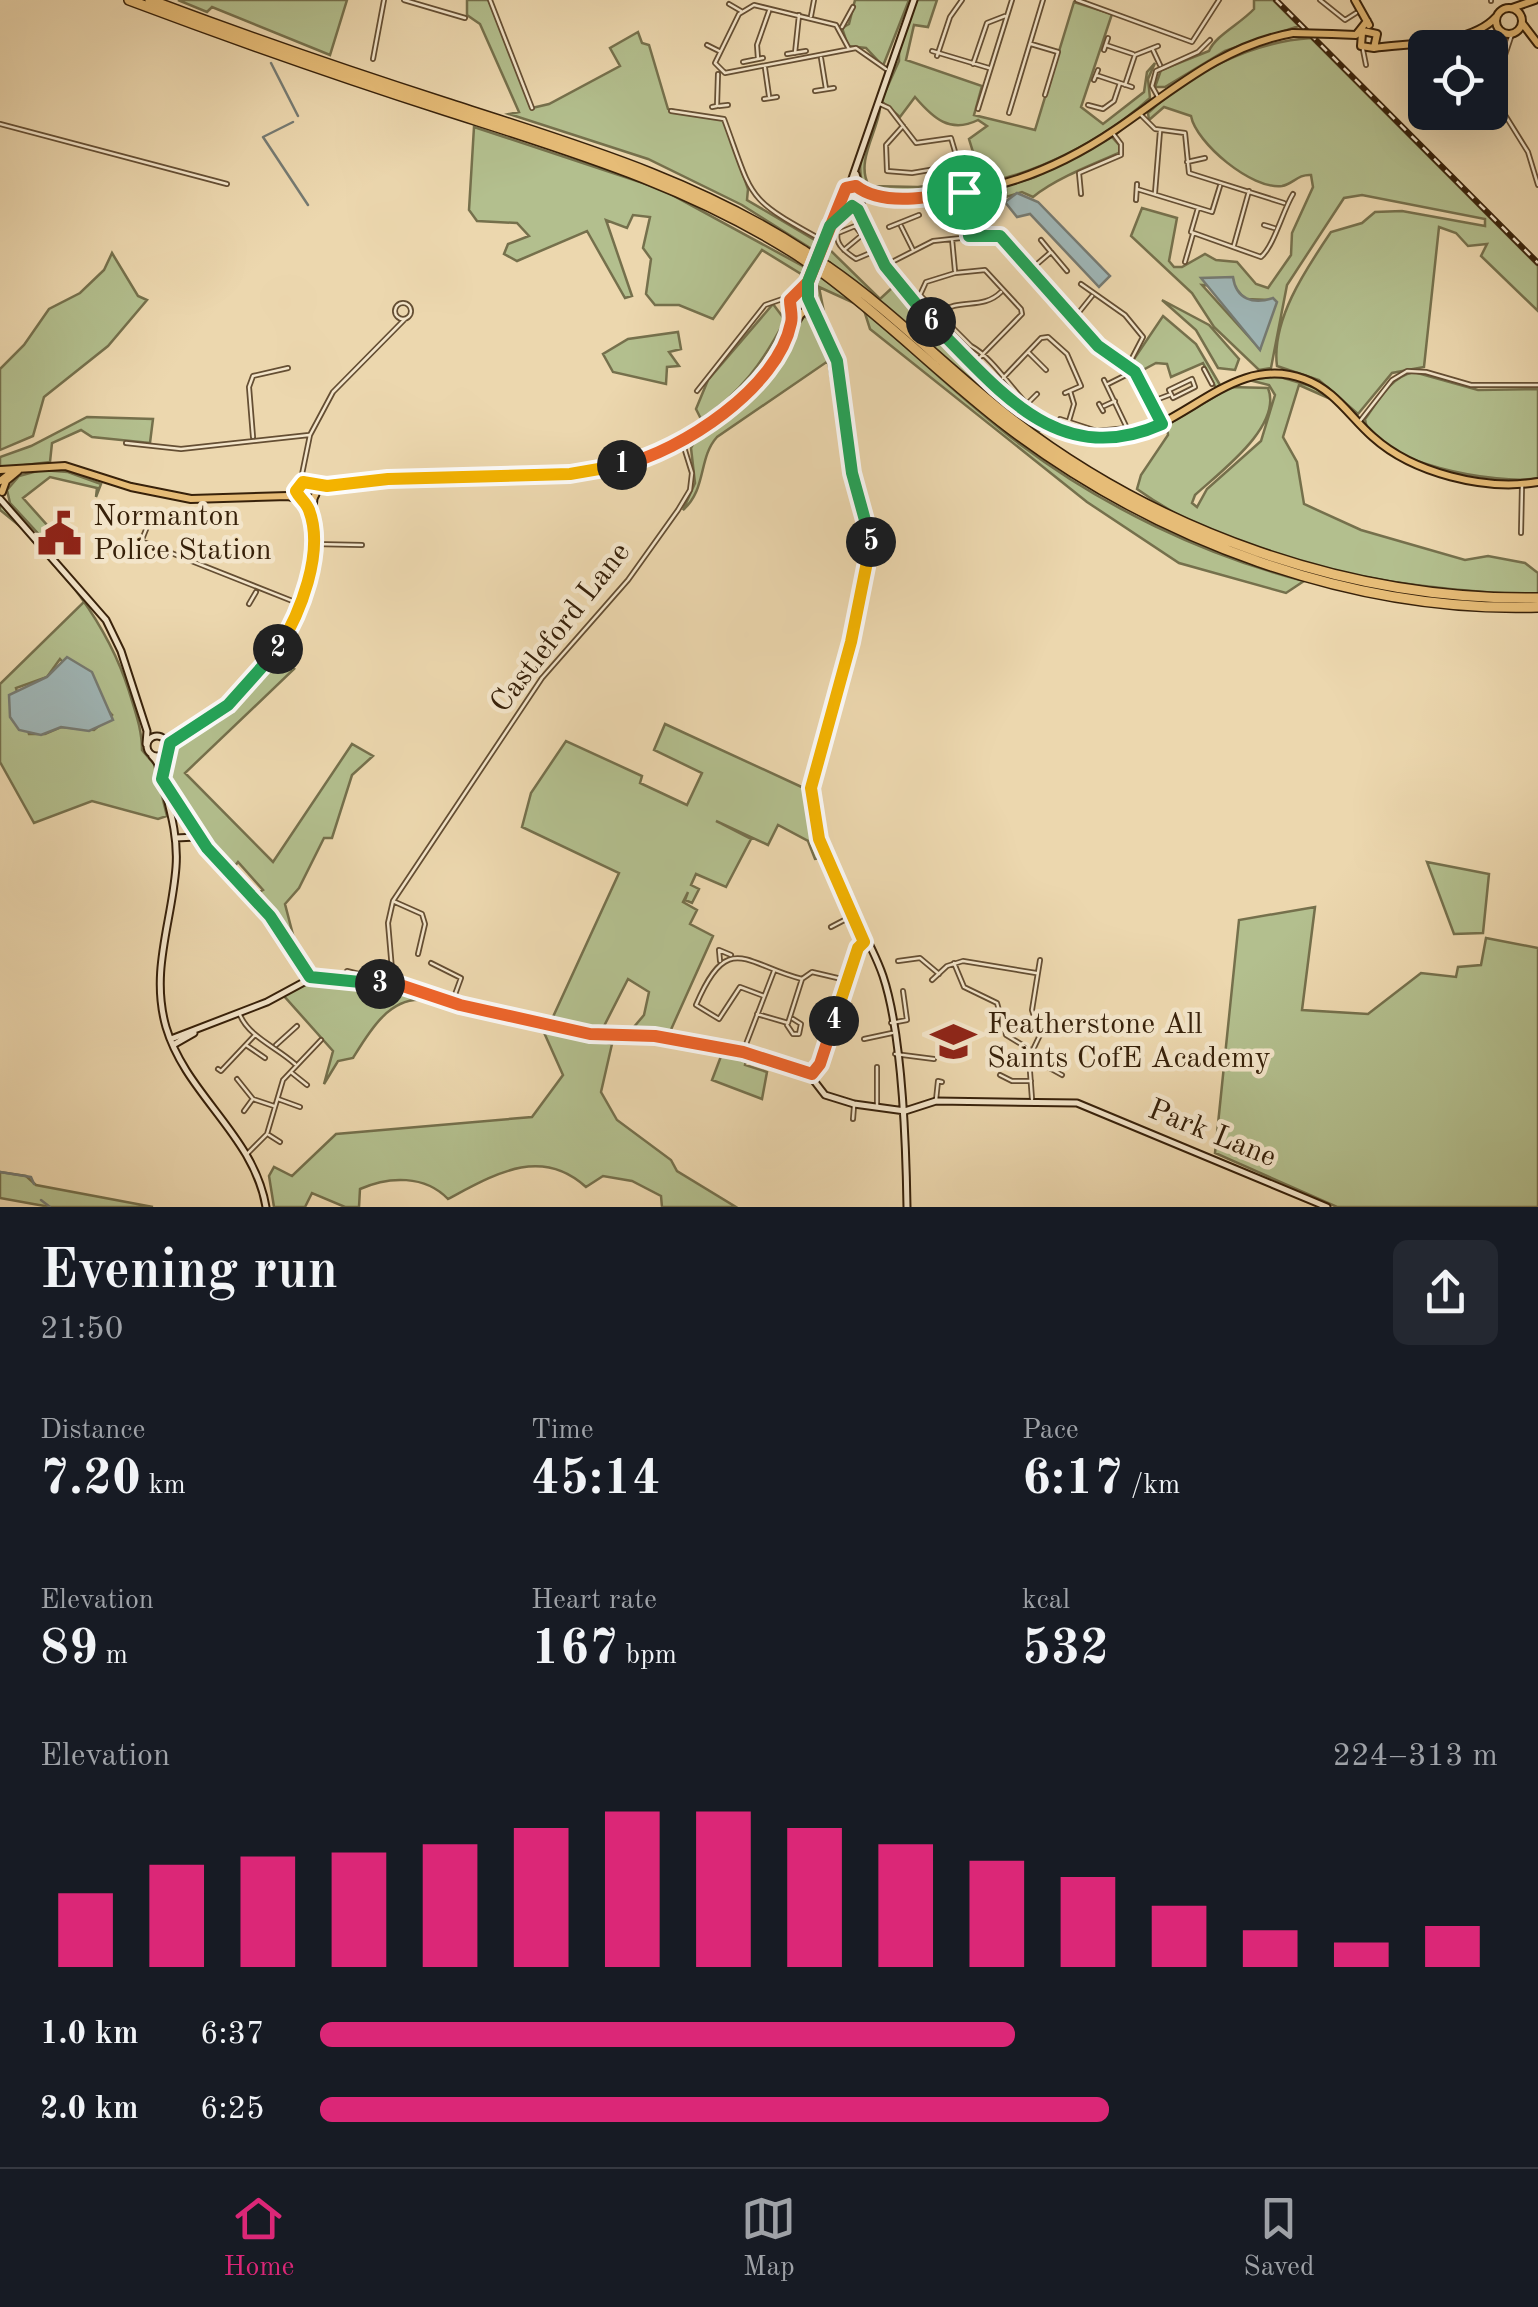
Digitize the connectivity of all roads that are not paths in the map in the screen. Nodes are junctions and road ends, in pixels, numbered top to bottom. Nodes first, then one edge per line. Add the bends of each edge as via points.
1 (120, 0) edge
2 (129, 0) edge
3 (150, 0) edge
4 (164, 0) edge
5 (384, 0) edge
6 (404, 0) edge
7 (490, 0) edge
8 (814, 0) edge
9 (914, 0) edge
10 (962, 0) edge
11 (1012, 0) edge
12 (1043, 0) edge
13 (1077, 0) edge
14 (1219, 0) edge
15 (1320, 0) edge
16 (1355, 0) edge
17 (1531, 2) edge
18 (760, 3) edge
19 (729, 4) dead end
20 (853, 7) dead end
21 (1511, 8) junction
22 (770, 10) junction
23 (741, 12) junction
24 (1356, 13) dead end
25 (1340, 14) junction
26 (799, 15) junction
27 (1007, 16) junction
28 (465, 18) dead end
29 (810, 18) junction
30 (1335, 18) dead end
31 (1496, 18) junction
32 (1367, 21) junction
33 (1522, 21) junction
34 (189, 23) junction
35 (840, 28) junction
36 (1482, 28) junction
37 (1495, 30) edge
38 (1501, 30) edge
39 (1362, 32) junction
40 (1508, 32) edge
41 (1526, 32) junction
42 (240, 33) junction
43 (1376, 33) junction
44 (1514, 33) junction
45 (1345, 36) junction
46 (1108, 38) dead end
47 (1210, 40) dead end
48 (1508, 41) edge
49 (707, 44) dead end
50 (1030, 44) junction
51 (1538, 44) edge
52 (1158, 46) dead end
53 (1400, 47) junction
54 (1152, 48) junction
55 (848, 49) junction
56 (1366, 50) junction
57 (719, 51) junction
58 (806, 51) dead end
59 (795, 52) junction
60 (788, 54) dead end
61 (1135, 55) junction
62 (821, 56) junction
63 (373, 59) dead end
64 (744, 62) dead end
65 (974, 64) junction
66 (765, 66) junction
67 (1366, 66) dead end
68 (1161, 67) junction
69 (990, 69) junction
70 (888, 70) junction
71 (719, 72) junction
72 (1096, 75) dead end
73 (1122, 84) junction
74 (1132, 87) dead end
75 (834, 88) dead end
76 (826, 89) junction
77 (814, 91) dead end
78 (1045, 96) dead end
79 (777, 97) dead end
80 (1159, 98) junction
81 (877, 103) junction
82 (728, 105) dead end
83 (1088, 105) dead end
84 (532, 108) dead end
85 (978, 109) dead end
86 (671, 112) dead end
87 (1009, 113) dead end
88 (1139, 113) junction
89 (1508, 120) edge
90 (0, 124) edge
91 (903, 126) junction
92 (1160, 130) junction
93 (1112, 132) junction
94 (1206, 158) dead end
95 (1188, 162) junction
96 (856, 171) junction
97 (227, 184) dead end
98 (1220, 184) junction
99 (1538, 184) edge
100 (849, 187) junction
101 (862, 190) junction
102 (1249, 191) junction
103 (964, 192) junction
104 (1081, 194) dead end
105 (1153, 194) junction
106 (1294, 194) dead end
107 (878, 197) junction
108 (1136, 200) dead end
109 (855, 203) junction
110 (1284, 203) junction
111 (1198, 208) junction
112 (919, 215) dead end
113 (900, 224) junction
114 (1264, 225) dead end
115 (888, 227) dead end
116 (1275, 228) junction
117 (1194, 233) junction
118 (969, 236) junction
119 (952, 238) junction
120 (1041, 240) dead end
121 (824, 241) junction
122 (1233, 246) junction
123 (844, 250) junction
124 (913, 250) junction
125 (876, 251) junction
126 (1051, 252) junction
127 (802, 254) junction
128 (1185, 262) dead end
129 (885, 266) junction
130 (825, 270) junction
131 (1029, 271) junction
132 (1067, 271) dead end
133 (955, 273) junction
134 (808, 282) junction
135 (1081, 284) dead end
136 (1003, 290) junction
137 (1093, 294) junction
138 (795, 295) junction
139 (779, 298) junction
140 (809, 302) junction
141 (790, 308) junction
142 (940, 313) junction
143 (396, 314) junction
144 (801, 314) junction
145 (1076, 316) junction
146 (405, 319) junction
147 (814, 320) junction
148 (791, 323) junction
149 (394, 327) junction
150 (1028, 352) junction
151 (984, 354) junction
152 (1036, 360) junction
153 (974, 364) junction
154 (1128, 366) junction
155 (288, 368) dead end
156 (1028, 368) dead end
157 (1204, 368) dead end
158 (1046, 370) dead end
159 (1134, 371) junction
160 (1208, 376) junction
161 (1002, 379) junction
162 (1194, 383) junction
163 (1212, 384) dead end
164 (1538, 385) edge
165 (697, 391) dead end
166 (1036, 394) dead end
167 (1171, 394) junction
168 (1114, 401) junction
169 (1152, 402) junction
170 (1102, 407) dead end
171 (1060, 420) dead end
172 (1069, 421) junction
173 (1359, 422) junction
174 (1162, 424) junction
175 (1065, 432) junction
176 (310, 435) junction
177 (253, 438) junction
178 (126, 442) dead end
179 (682, 443) junction
180 (28, 466) junction
181 (0, 470) edge
182 (304, 470) junction
183 (312, 482) junction
184 (1538, 482) edge
185 (1522, 484) junction
186 (0, 486) edge
187 (298, 486) junction
188 (335, 486) junction
189 (276, 496) junction
190 (315, 496) junction
191 (302, 500) junction
192 (310, 515) junction
193 (147, 527) dead end
194 (1521, 533) dead end
195 (141, 541) junction
196 (312, 544) junction
197 (362, 545) dead end
198 (135, 557) dead end
199 (257, 589) junction
200 (1538, 598) edge
201 (249, 604) dead end
202 (300, 604) junction
203 (1538, 607) edge
204 (144, 722) junction
205 (158, 736) junction
206 (180, 736) junction
207 (146, 744) junction
208 (167, 749) junction
209 (152, 756) junction
210 (161, 770) junction
211 (165, 789) junction
212 (176, 838) junction
213 (199, 838) junction
214 (393, 901) junction
215 (852, 916) junction
216 (831, 928) dead end
217 (864, 942) junction
218 (418, 954) dead end
219 (732, 956) junction
220 (900, 959) dead end
221 (720, 962) junction
222 (954, 963) junction
223 (1041, 964) dead end
224 (775, 970) junction
225 (434, 972) dead end
226 (938, 974) junction
227 (1038, 974) junction
228 (310, 977) junction
229 (802, 979) junction
230 (932, 980) dead end
231 (847, 981) junction
232 (393, 984) junction
233 (903, 991) dead end
234 (764, 996) junction
235 (452, 1002) junction
236 (240, 1014) junction
237 (757, 1014) junction
238 (791, 1018) junction
239 (787, 1023) junction
240 (891, 1023) junction
241 (297, 1026) dead end
242 (892, 1032) junction
243 (255, 1035) junction
244 (864, 1038) dead end
245 (321, 1040) dead end
246 (172, 1042) junction
247 (246, 1044) junction
248 (275, 1046) junction
249 (1032, 1051) junction
250 (743, 1052) junction
251 (896, 1054) junction
252 (265, 1058) dead end
253 (934, 1059) dead end
254 (295, 1064) junction
255 (1030, 1068) junction
256 (218, 1069) dead end
257 (290, 1072) junction
258 (867, 1073) dead end
259 (812, 1074) junction
260 (1000, 1075) dead end
261 (1062, 1075) dead end
262 (236, 1080) dead end
263 (1031, 1080) junction
264 (942, 1082) dead end
265 (306, 1085) dead end
266 (276, 1098) junction
267 (253, 1099) junction
268 (936, 1101) junction
269 (1032, 1103) junction
270 (854, 1104) junction
271 (275, 1106) junction
272 (300, 1107) dead end
273 (876, 1107) junction
274 (244, 1111) dead end
275 (901, 1111) junction
276 (852, 1119) dead end
277 (268, 1134) junction
278 (280, 1142) dead end
279 (248, 1152) junction
280 (266, 1207) edge
281 (907, 1207) edge
282 (1327, 1207) edge

1 - 34 highway
2 - 34 highway
3 - 42 highway
4 - 42 highway
5 - 63 street
6 - 28 street
7 - 84 street
8 - 29 street
9 - 70 main road
10 - 65 street via 936,54
11 - 27 street
12 - 50 street
13 - 14 street via 1192,42
15 - 25 street
16 - 32 main road
17 - 21 main road
17 - 33 main road
18 - 22 street
18 - 23 street
19 - 23 street
20 - 35 street
21 - 31 main road
21 - 33 main road
22 - 26 street
22 - 64 street via 756,45 760,59
23 - 57 street
24 - 25 street via 1348,20
25 - 30 street
26 - 29 street
26 - 59 street
27 - 65 street via 986,23
27 - 69 street
29 - 35 street
31 - 36 main road
31 - 38 main road
32 - 39 main road
32 - 43 main road
33 - 41 main road
33 - 44 main road
34 - 127 highway via 626,168
35 - 55 street
36 - 37 main road
36 - 53 main road
39 - 43 main road
39 - 45 main road
39 - 56 main road
40 - 44 main road
41 - 44 main road
41 - 51 main road
42 - 127 highway via 634,163 725,204
43 - 53 main road
43 - 56 main road
44 - 48 street
45 - 56 main road
45 - 80 main road, bridge via 1293,33 1238,48
46 - 61 street via 1105,48
47 - 68 street
49 - 57 street
50 - 78 street via 1058,52
50 - 87 street
52 - 54 street
53 - 56 main road
54 - 61 street
54 - 68 street
55 - 62 street
55 - 70 street via 864,49
56 - 67 street
57 - 71 street
58 - 59 street
59 - 60 street
61 - 73 street
62 - 66 street
62 - 76 street
65 - 69 street
66 - 71 street
66 - 79 street via 766,98
68 - 80 street via 1151,81
69 - 85 street
70 - 81 main road
71 - 82 street via 715,107
72 - 73 street
73 - 74 street
73 - 83 street via 1114,102 1102,109
75 - 76 street
76 - 77 street
80 - 88 main road
81 - 91 street
81 - 96 main road
86 - 121 street via 724,119 740,174 758,203
88 - 92 street
88 - 93 main road
89 - 99 street
90 - 97 street
91 - 91 street via 916,143 951,138 958,165 887,170 886,145
92 - 95 street via 1185,133
92 - 105 street
93 - 103 main road via 1053,166
93 - 104 street via 1121,155 1079,173
94 - 95 street
95 - 98 street via 1189,173
96 - 100 main road
96 - 101 main road
98 - 102 street
98 - 111 street via 1212,212
100 - 101 main road
100 - 109 main road
101 - 107 main road
101 - 109 main road
102 - 110 street
102 - 122 street
103 - 107 main road
103 - 118 street
105 - 108 street via 1137,187
105 - 111 street
106 - 110 street
107 - 109 main road
109 - 121 main road via 836,216
109 - 125 main road
110 - 116 street
111 - 117 street
112 - 113 street
113 - 115 street
113 - 124 street
114 - 116 street
116 - 122 street via 1264,256
117 - 122 street
117 - 128 street
118 - 119 street
118 - 131 street via 998,234
119 - 124 street
119 - 133 street
120 - 126 street
121 - 134 main road
123 - 123 street via 838,233 858,227 862,236
123 - 125 street via 861,260
124 - 129 street
125 - 129 main road
126 - 131 street
126 - 132 street
127 - 130 highway, bridge
129 - 153 main road via 910,301
130 - 200 highway via 1012,420 1158,509 1266,555 1356,580
130 - 203 highway via 1013,431 1168,524 1258,561 1366,590 1460,605
131 - 145 street
133 - 136 street via 985,270
133 - 142 street via 929,280 920,290
134 - 138 main road
134 - 140 main road
135 - 137 street
136 - 142 street via 988,303 948,306
136 - 151 street via 1022,314
137 - 145 street
137 - 154 street via 1126,315 1142,337
138 - 139 street
138 - 140 main road
138 - 141 main road
139 - 141 street
139 - 165 street via 764,305
140 - 144 main road
140 - 147 main road
141 - 144 main road
141 - 148 main road
142 - 151 street
143 - 146 street
143 - 146 street via 396,306 406,303 412,311
143 - 149 street
144 - 147 main road
144 - 148 main road
145 - 154 street via 1098,346
146 - 149 street
147 - 215 main road via 837,361 852,473 872,538 811,788 816,828
148 - 179 main road via 751,388
149 - 176 street via 333,392
150 - 152 street
150 - 161 street
150 - 172 street via 1040,338 1052,338 1067,354 1081,386 1068,392 1074,404
151 - 153 street
151 - 161 street
152 - 156 street
152 - 158 street
153 - 175 main road via 1025,412
154 - 159 street
155 - 177 street via 253,376
157 - 160 street
159 - 168 street via 1106,382
159 - 169 street
160 - 162 street
160 - 163 street
161 - 166 street via 1029,406
162 - 167 street
162 - 167 street
164 - 173 street via 1472,385 1407,371
167 - 169 street
168 - 170 street
168 - 172 street via 1127,428 1101,432
169 - 174 street
171 - 172 street
172 - 175 street
173 - 174 main road via 1330,393 1298,377 1267,372 1228,381
173 - 185 main road via 1388,450 1417,464 1474,480
174 - 175 main road via 1107,438
176 - 177 street
176 - 182 street
177 - 178 street via 182,449
179 - 188 main road via 602,470
179 - 214 street, Castleford Lane via 692,472 678,510 628,580 542,678
180 - 181 main road
180 - 186 main road
180 - 189 main road via 81,470 191,499
182 - 183 street
182 - 187 street
183 - 187 main road
183 - 188 main road
183 - 190 main road
184 - 185 main road
185 - 194 street
186 - 204 main road via 7,505 106,620
187 - 189 main road
187 - 191 main road
188 - 190 main road
189 - 191 main road
190 - 191 main road
190 - 192 main road
191 - 192 main road
192 - 196 main road
193 - 195 street
195 - 198 street
195 - 199 street
196 - 197 street
196 - 202 main road
199 - 201 street
199 - 202 street
202 - 206 main road via 268,663 228,705
204 - 205 main road
204 - 207 main road
205 - 206 main road
205 - 207 main road
205 - 208 main road
206 - 208 main road
207 - 209 main road
208 - 209 main road
208 - 210 main road
209 - 210 main road
210 - 211 main road
211 - 212 main road
211 - 213 main road
212 - 213 main road
212 - 246 main road via 160,966
213 - 228 main road via 270,916
214 - 218 street via 422,914
214 - 232 street
215 - 216 street
215 - 217 main road
217 - 231 street
217 - 240 main road via 883,977
219 - 221 street
219 - 221 street via 719,950
219 - 224 street
220 - 226 street via 920,958
221 - 234 street via 699,1010 719,1018 740,987
222 - 226 street
222 - 227 street
222 - 249 street via 964,987 997,1003 1006,1035
223 - 227 street
224 - 229 street
224 - 234 street
225 - 235 street via 434,964 462,978
226 - 230 street
227 - 249 street via 1032,1010 1040,1035
228 - 232 main road
228 - 236 main road
229 - 231 street via 815,972
229 - 238 street
231 - 259 street
232 - 235 main road
233 - 240 street via 907,1020
234 - 237 street
235 - 250 main road via 604,1036 655,1036
236 - 243 street
236 - 246 main road
237 - 239 street
237 - 250 street
238 - 239 street
238 - 239 street via 801,1024 798,1035
240 - 242 main road
241 - 248 street
242 - 244 street
242 - 251 main road
243 - 247 street
243 - 248 street
245 - 254 street
246 - 279 main road
247 - 252 street
247 - 256 street
248 - 254 street
249 - 255 street
250 - 259 main road
251 - 253 street
251 - 275 main road
254 - 257 street
255 - 261 street via 1044,1065
255 - 263 street
257 - 265 street
257 - 266 street
258 - 273 street via 876,1070
259 - 270 main road via 825,1095
260 - 263 street
262 - 267 street
263 - 269 street
264 - 268 street
266 - 271 street
266 - 272 street
267 - 271 street
267 - 274 street
268 - 269 main road, Park Lane
268 - 275 main road, Park Lane
269 - 282 main road, Park Lane via 1077,1104
270 - 273 main road
270 - 276 street
271 - 277 street
273 - 275 main road
275 - 281 main road
277 - 278 street
277 - 279 street
279 - 280 main road

